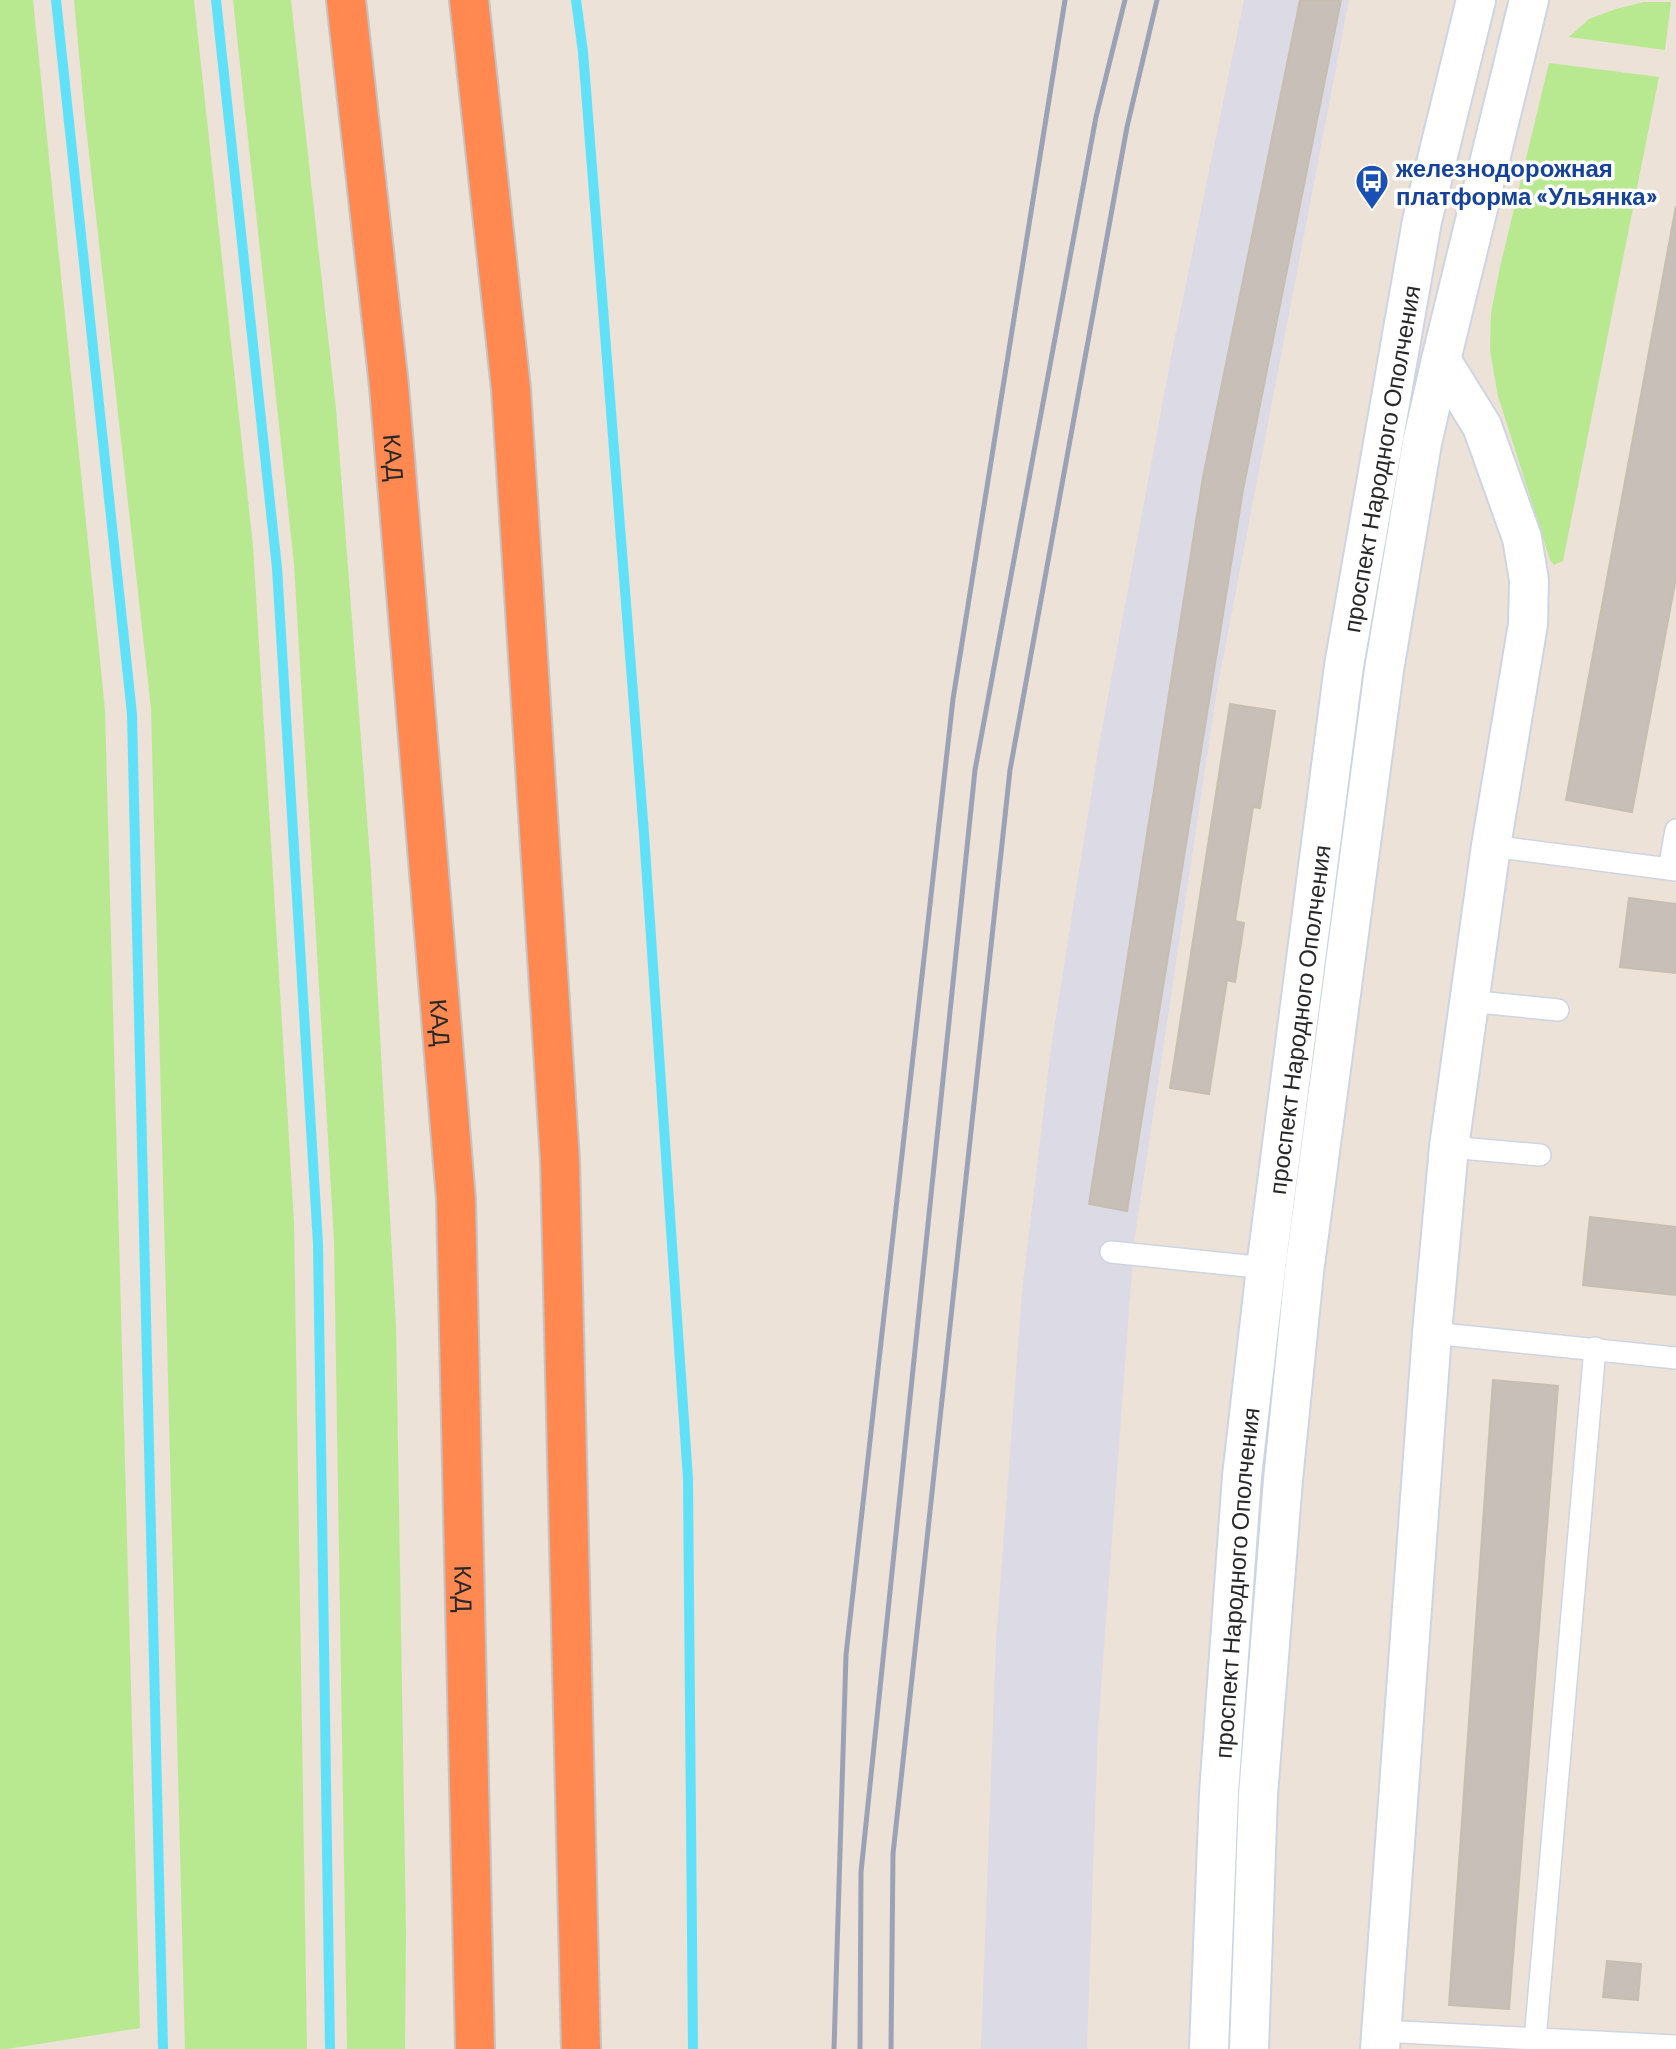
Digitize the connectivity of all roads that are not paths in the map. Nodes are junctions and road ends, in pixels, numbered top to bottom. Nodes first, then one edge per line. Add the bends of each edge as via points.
1 (346, 0) edge
2 (469, 0) edge
3 (1476, 0) edge
4 (1529, 0) edge
5 (1441, 360) junction
6 (1676, 830) edge
7 (1491, 846) junction
8 (1672, 869) edge
9 (1468, 1001) junction
10 (1558, 1010) dead end
11 (1449, 1147) junction
12 (1540, 1155) dead end
13 (1111, 1252) dead end
14 (1266, 1268) junction
15 (1432, 1333) junction
16 (1595, 1348) junction
17 (1676, 1358) edge
18 (1380, 2040) edge
19 (1535, 2040) junction
20 (1676, 2046) edge
21 (475, 2049) edge
22 (581, 2049) edge
23 (1209, 2049) edge
24 (1249, 2049) edge

1 - 21 highway, КАД via 389,386 456,1199
2 - 22 highway via 511,389 560,1161
3 - 14 main road, проспект Народного Ополчения via 1423,221 1345,666
4 - 5 main road, проспект Народного Ополчения
5 - 7 main road, проспект Народного Ополчения via 1482,426 1522,538 1529,580 1528,624
5 - 24 main road, проспект Народного Ополчения via 1422,443 1384,670 1304,1272 1258,1795
6 - 8 lane
7 - 8 lane
7 - 9 main road, проспект Народного Ополчения
9 - 10 lane
9 - 11 main road, проспект Народного Ополчения
11 - 12 lane
11 - 15 main road, проспект Народного Ополчения
13 - 14 lane
14 - 23 main road, проспект Народного Ополчения via 1241,1489 1219,1793
15 - 16 lane
15 - 18 main road, проспект Народного Ополчения
16 - 17 lane
16 - 19 lane
18 - 19 lane
19 - 20 lane

